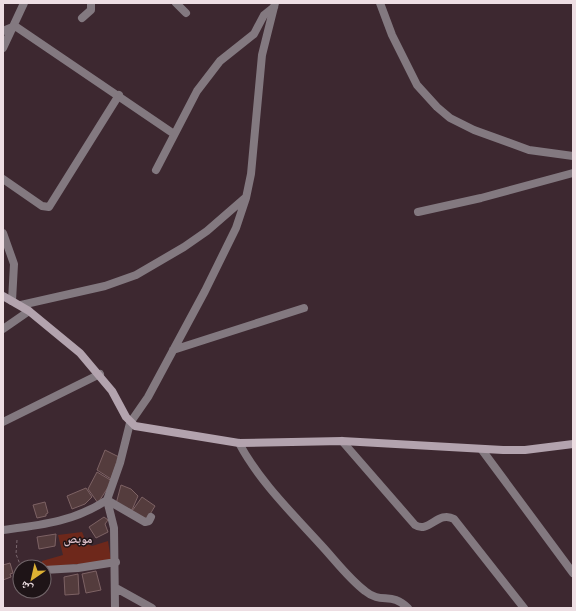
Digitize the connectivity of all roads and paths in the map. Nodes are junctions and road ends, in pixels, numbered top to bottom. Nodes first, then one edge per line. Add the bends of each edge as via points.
1 (24, 3) edge
2 (91, 3) edge
3 (176, 3) edge
4 (380, 3) edge
5 (274, 5) edge
6 (186, 13) dead end
7 (82, 18) dead end
8 (15, 26) junction
9 (3, 31) edge
10 (3, 48) edge
11 (119, 95) junction
12 (174, 134) junction
13 (573, 156) edge
14 (156, 170) dead end
15 (573, 173) edge
16 (3, 179) edge
17 (246, 198) junction
18 (418, 212) dead end
19 (3, 233) edge
20 (3, 296) edge
21 (12, 301) junction
22 (21, 305) junction
23 (304, 308) dead end
24 (29, 311) junction
25 (3, 329) edge
26 (173, 350) junction
27 (100, 374) junction
28 (3, 422) edge
29 (130, 423) junction
30 (342, 441) junction
31 (239, 443) junction
32 (573, 444) edge
33 (482, 450) junction
34 (107, 500) junction
35 (151, 517) dead end
36 (3, 530) edge
37 (17, 540) dead end
38 (18, 559) edge
39 (116, 562) junction
40 (52, 570) edge
41 (573, 573) edge
42 (116, 588) junction
43 (116, 608) edge
44 (152, 608) edge
45 (408, 608) edge
46 (524, 608) edge

1 - 8 street
2 - 7 street via 91,10
3 - 6 street
4 - 13 street via 417,85 436,107 468,128 529,150
5 - 12 street via 264,15 254,34 220,61 197,91
5 - 17 street via 262,55 252,166
8 - 9 street
8 - 10 street
8 - 11 street
11 - 12 street
11 - 16 street via 48,207 42,206
12 - 14 street
15 - 18 street
17 - 22 street via 207,231 136,275 104,286
17 - 26 street via 236,228
19 - 21 street via 14,264
20 - 21 street
21 - 22 street
22 - 24 street
23 - 26 street
24 - 25 street
24 - 27 street via 80,353
26 - 29 street via 148,397
27 - 28 street
27 - 29 street
29 - 31 street via 135,426
29 - 34 street
30 - 31 street
30 - 33 street
30 - 46 street via 419,528 425,528 444,516 454,519
31 - 45 street via 255,469 351,578 372,596 396,599
32 - 33 street via 525,450
33 - 41 street
34 - 35 street via 145,522
34 - 36 street via 87,512 66,520
34 - 39 street via 114,528
37 - 38 path
39 - 40 street
39 - 42 street
42 - 43 street
42 - 44 street

